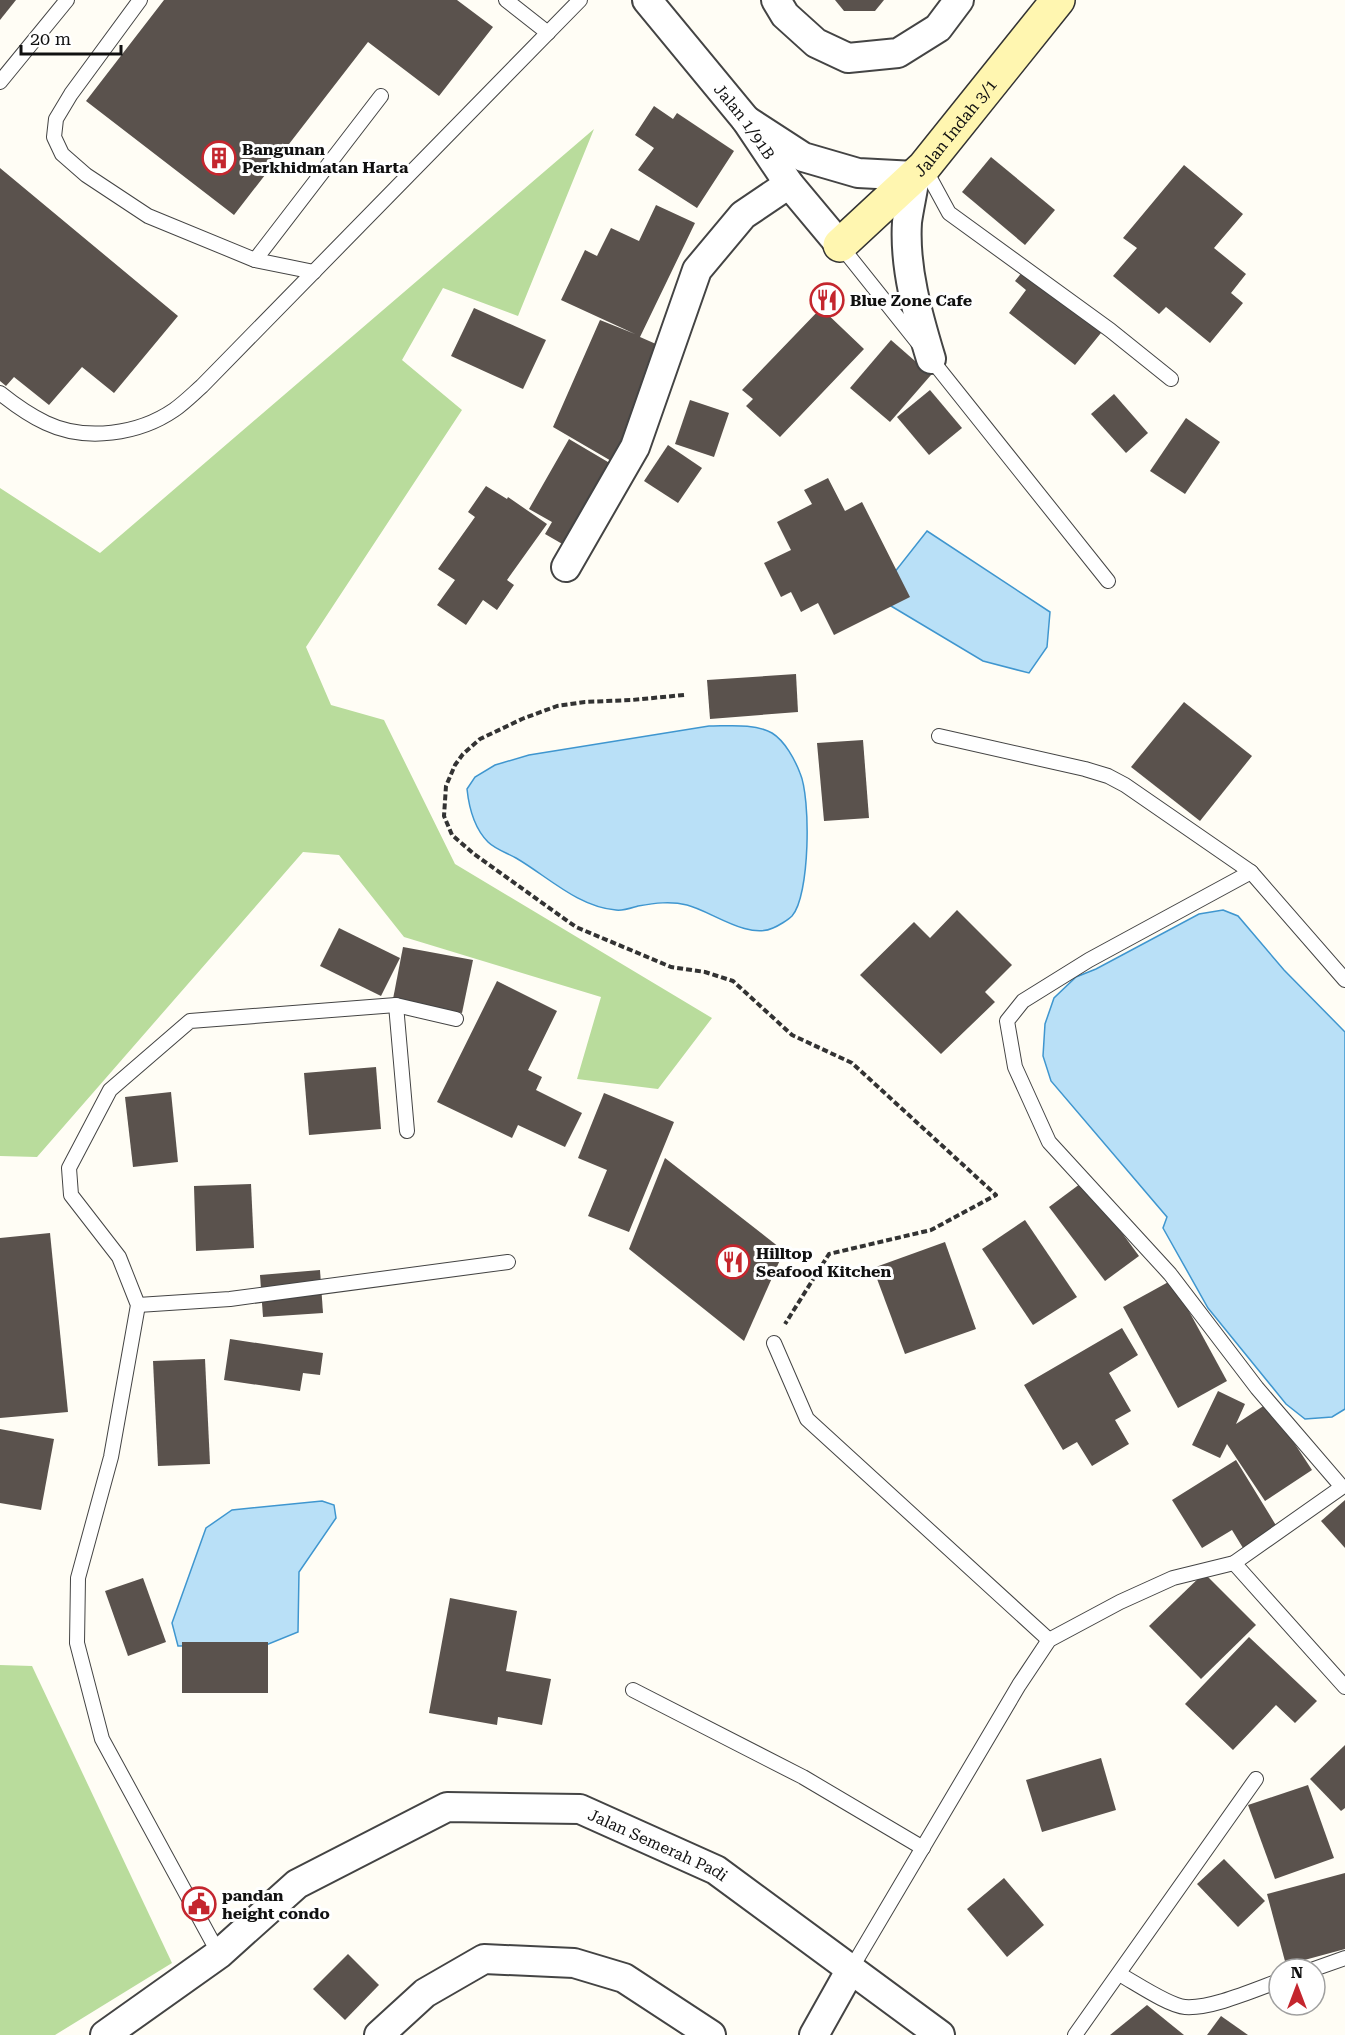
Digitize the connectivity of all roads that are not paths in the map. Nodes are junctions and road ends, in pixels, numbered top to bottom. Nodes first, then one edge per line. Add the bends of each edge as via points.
1 (67, 0) edge
2 (140, 0) edge
3 (506, 0) edge
4 (580, 0) edge
5 (647, 0) edge
6 (776, 0) edge
7 (959, 0) edge
8 (1058, 0) edge
9 (548, 33) junction
10 (0, 82) edge
11 (381, 96) dead end
12 (746, 120) junction
13 (919, 172) junction
14 (789, 184) junction
15 (840, 245) junction
16 (255, 260) junction
17 (314, 272) junction
18 (932, 359) junction
19 (1171, 379) dead end
20 (0, 393) edge
21 (566, 567) dead end
22 (1107, 581) dead end
23 (939, 736) dead end
24 (1251, 872) junction
25 (1345, 980) edge
26 (396, 1005) junction
27 (456, 1019) dead end
28 (407, 1131) dead end
29 (508, 1262) dead end
30 (138, 1305) junction
31 (774, 1342) road end
32 (1343, 1488) edge
33 (1234, 1563) junction
34 (1049, 1640) junction
35 (1345, 1687) edge
36 (633, 1690) dead end
37 (1256, 1779) dead end
38 (923, 1848) junction
39 (219, 1954) junction
40 (1345, 1958) edge
41 (1327, 1964) edge
42 (852, 1969) junction
43 (1119, 1974) junction
44 (1267, 1985) edge
45 (105, 2035) edge
46 (379, 2035) edge
47 (711, 2035) edge
48 (814, 2035) edge
49 (940, 2035) edge
50 (1075, 2035) edge

1 - 10 lane
2 - 16 lane via 70,94 56,119 54,137 62,154 86,175 148,216
3 - 9 lane
4 - 9 lane
5 - 12 street, Jalan 1/91B
6 - 7 street via 785,15 816,43 848,58 898,53 938,28
8 - 13 street, Jalan Indah 3/1
9 - 17 lane
11 - 16 lane
12 - 13 street via 803,158 858,173
12 - 14 street, Jalan 1/91B
13 - 15 street, Jalan Indah 3/1
13 - 18 street via 907,223 910,269 917,314
13 - 19 lane via 949,213
14 - 15 street, Jalan 1/91B
14 - 21 street via 743,215 697,270 635,447
15 - 18 lane
16 - 17 lane
17 - 20 lane via 202,386 174,410 144,426 110,433 78,432 48,424 22,411
18 - 22 lane
23 - 24 lane via 1107,776
24 - 25 lane
24 - 32 lane via 1089,960 1023,1001 1007,1021 1015,1067 1049,1142 1170,1274 1257,1388
26 - 27 lane
26 - 28 lane
26 - 30 lane via 190,1021 110,1089 69,1168 70,1195 119,1257
29 - 30 lane via 230,1299
30 - 39 lane via 111,1456 78,1578 77,1643 102,1738
31 - 34 lane via 807,1419
32 - 33 lane
33 - 34 lane via 1173,1578
33 - 35 lane
34 - 38 lane
36 - 38 lane via 803,1777
37 - 43 lane
38 - 42 lane
39 - 42 street, Jalan Semerah Padi via 297,1884 447,1807 580,1809 716,1870
39 - 45 street, Jalan Semerah Padi
40 - 41 lane
42 - 48 street
42 - 49 street, Jalan Semerah Padi
43 - 44 lane via 1184,2007 1221,2001
43 - 50 lane
46 - 47 street via 425,1993 484,1959 574,1963 624,1978

